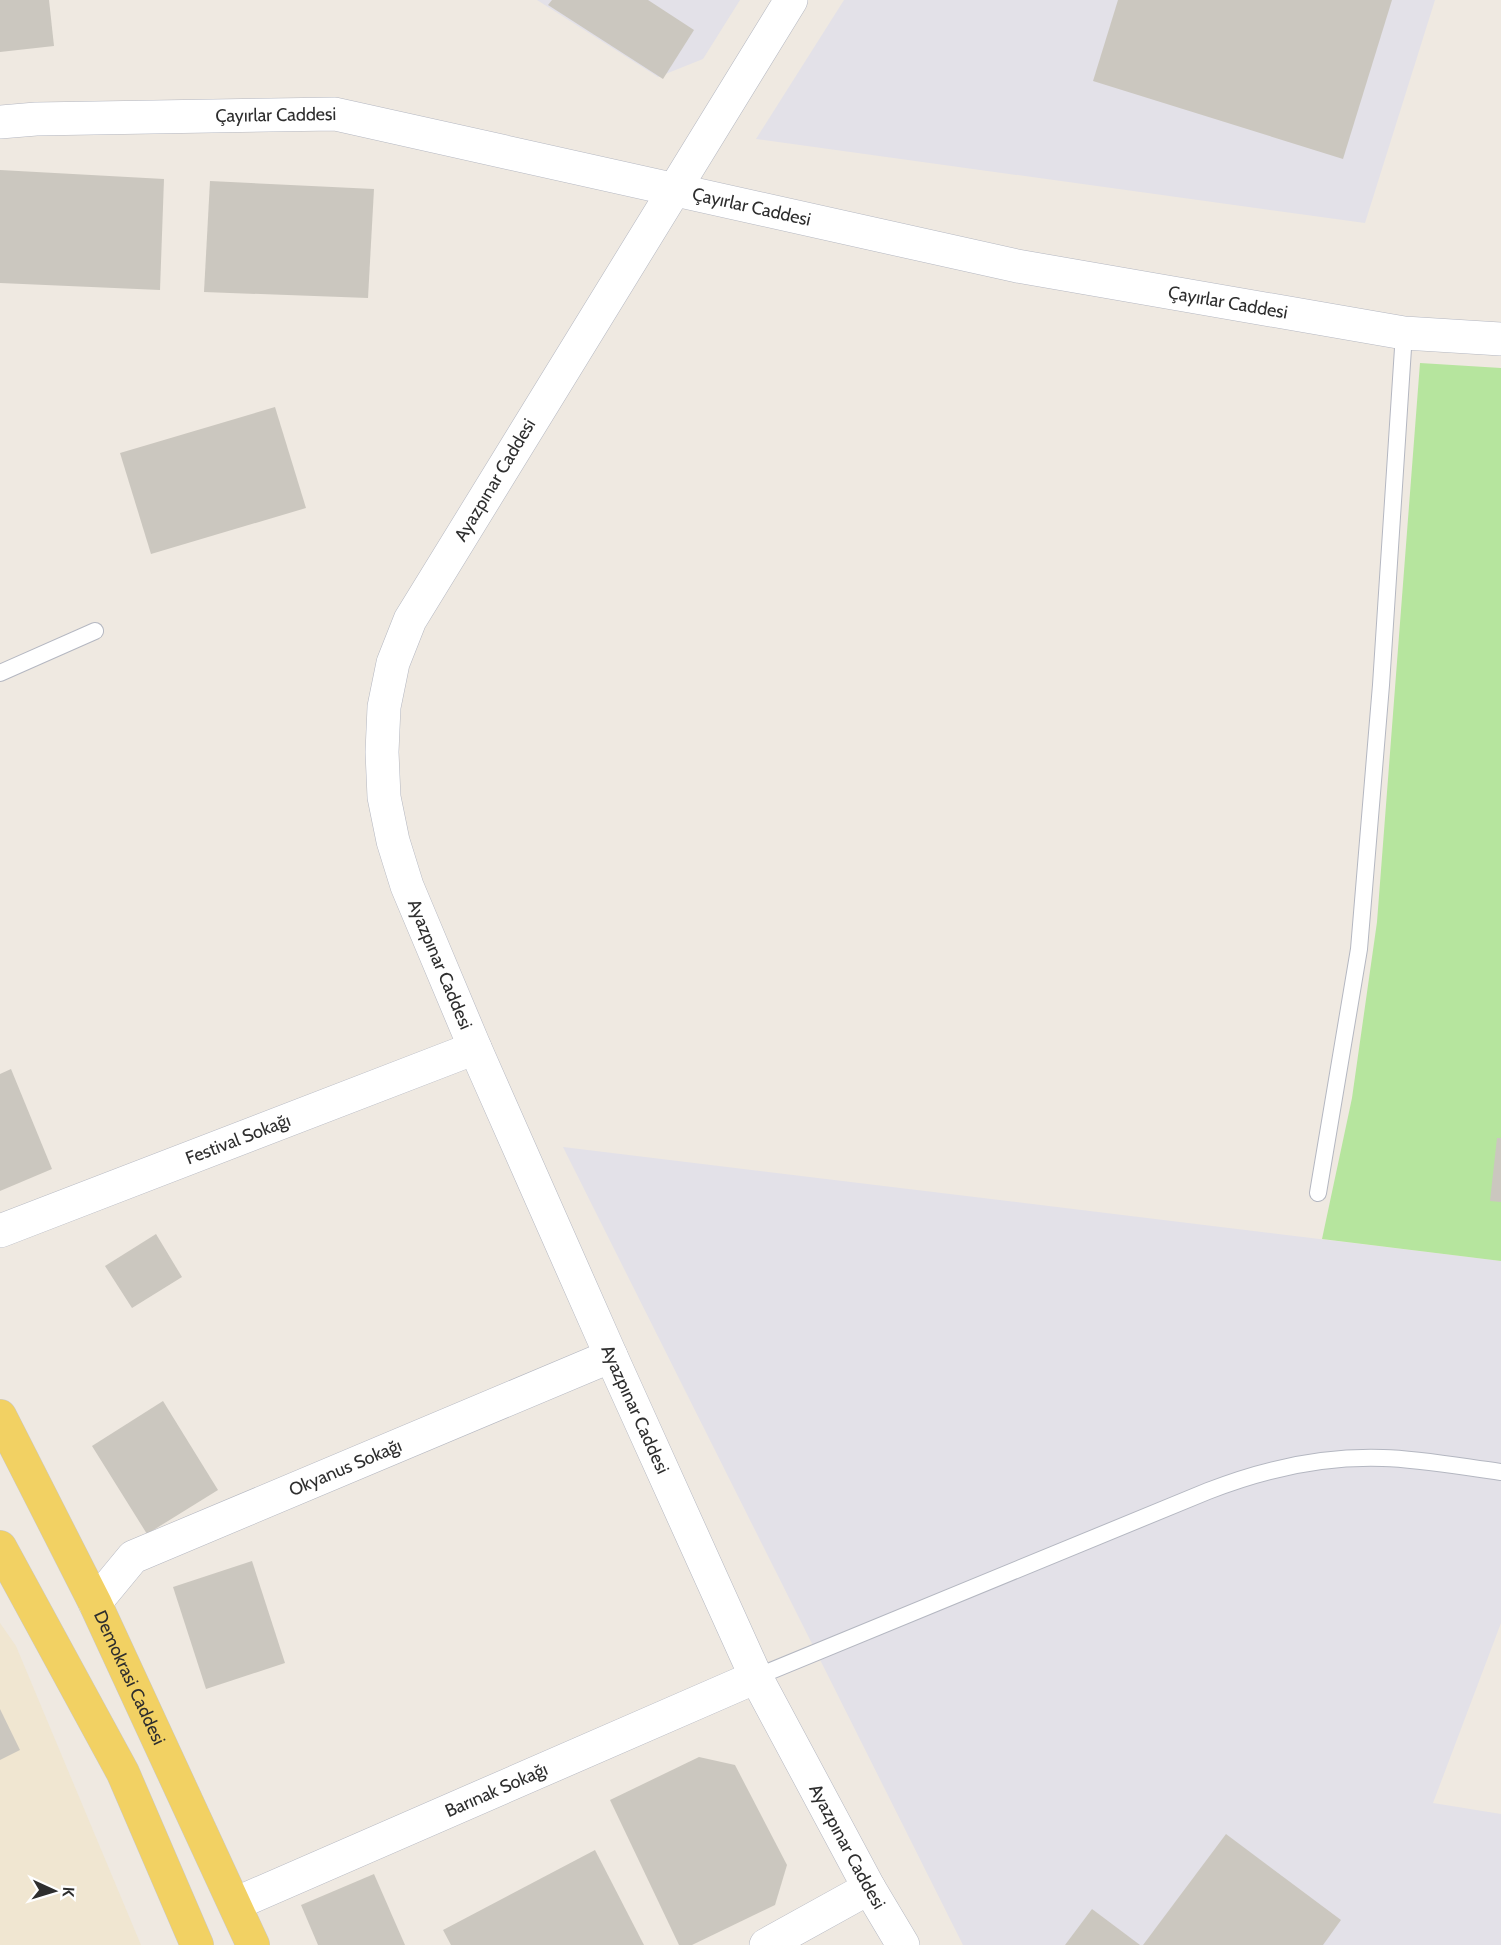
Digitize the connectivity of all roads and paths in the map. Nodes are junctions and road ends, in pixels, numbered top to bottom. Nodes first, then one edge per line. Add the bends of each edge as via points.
1 (791, 0) edge
2 (0, 122) edge
3 (675, 190) junction
4 (1404, 333) junction
5 (1501, 339) edge
6 (95, 631) dead end
7 (0, 673) edge
8 (476, 1048) junction
9 (1318, 1193) dead end
10 (0, 1231) edge
11 (611, 1356) junction
12 (0, 1416) edge
13 (1501, 1472) edge
14 (0, 1547) edge
15 (95, 1603) junction
16 (756, 1677) junction
17 (869, 1888) junction
18 (235, 1904) junction
19 (197, 1945) edge
20 (253, 1945) edge
21 (766, 1945) edge
22 (903, 1945) edge

1 - 3 street, Ayazpınar Caddesi
2 - 3 street, Çayırlar Caddesi via 335,114
3 - 4 street, Çayırlar Caddesi via 1017,266
3 - 8 street, Ayazpınar Caddesi via 410,620 393,663 384,707 382,752 384,797 393,842 407,886
4 - 5 street, Çayırlar Caddesi
4 - 9 lane via 1359,949
6 - 7 lane
8 - 10 street, Festival Sokağı
8 - 11 street, Ayazpınar Caddesi
11 - 15 street, Okyanus Sokağı via 133,1557
11 - 16 street, Ayazpınar Caddesi
12 - 15 main road, Demokrasi Caddesi
13 - 16 lane via 1344,1458 1250,1476
14 - 19 main road via 123,1773
15 - 18 main road, Demokrasi Caddesi
16 - 17 street, Ayazpınar Caddesi
16 - 18 street, Barınak Sokağı
17 - 21 street
17 - 22 street, Ayazpınar Caddesi
18 - 20 main road, Demokrasi Caddesi

